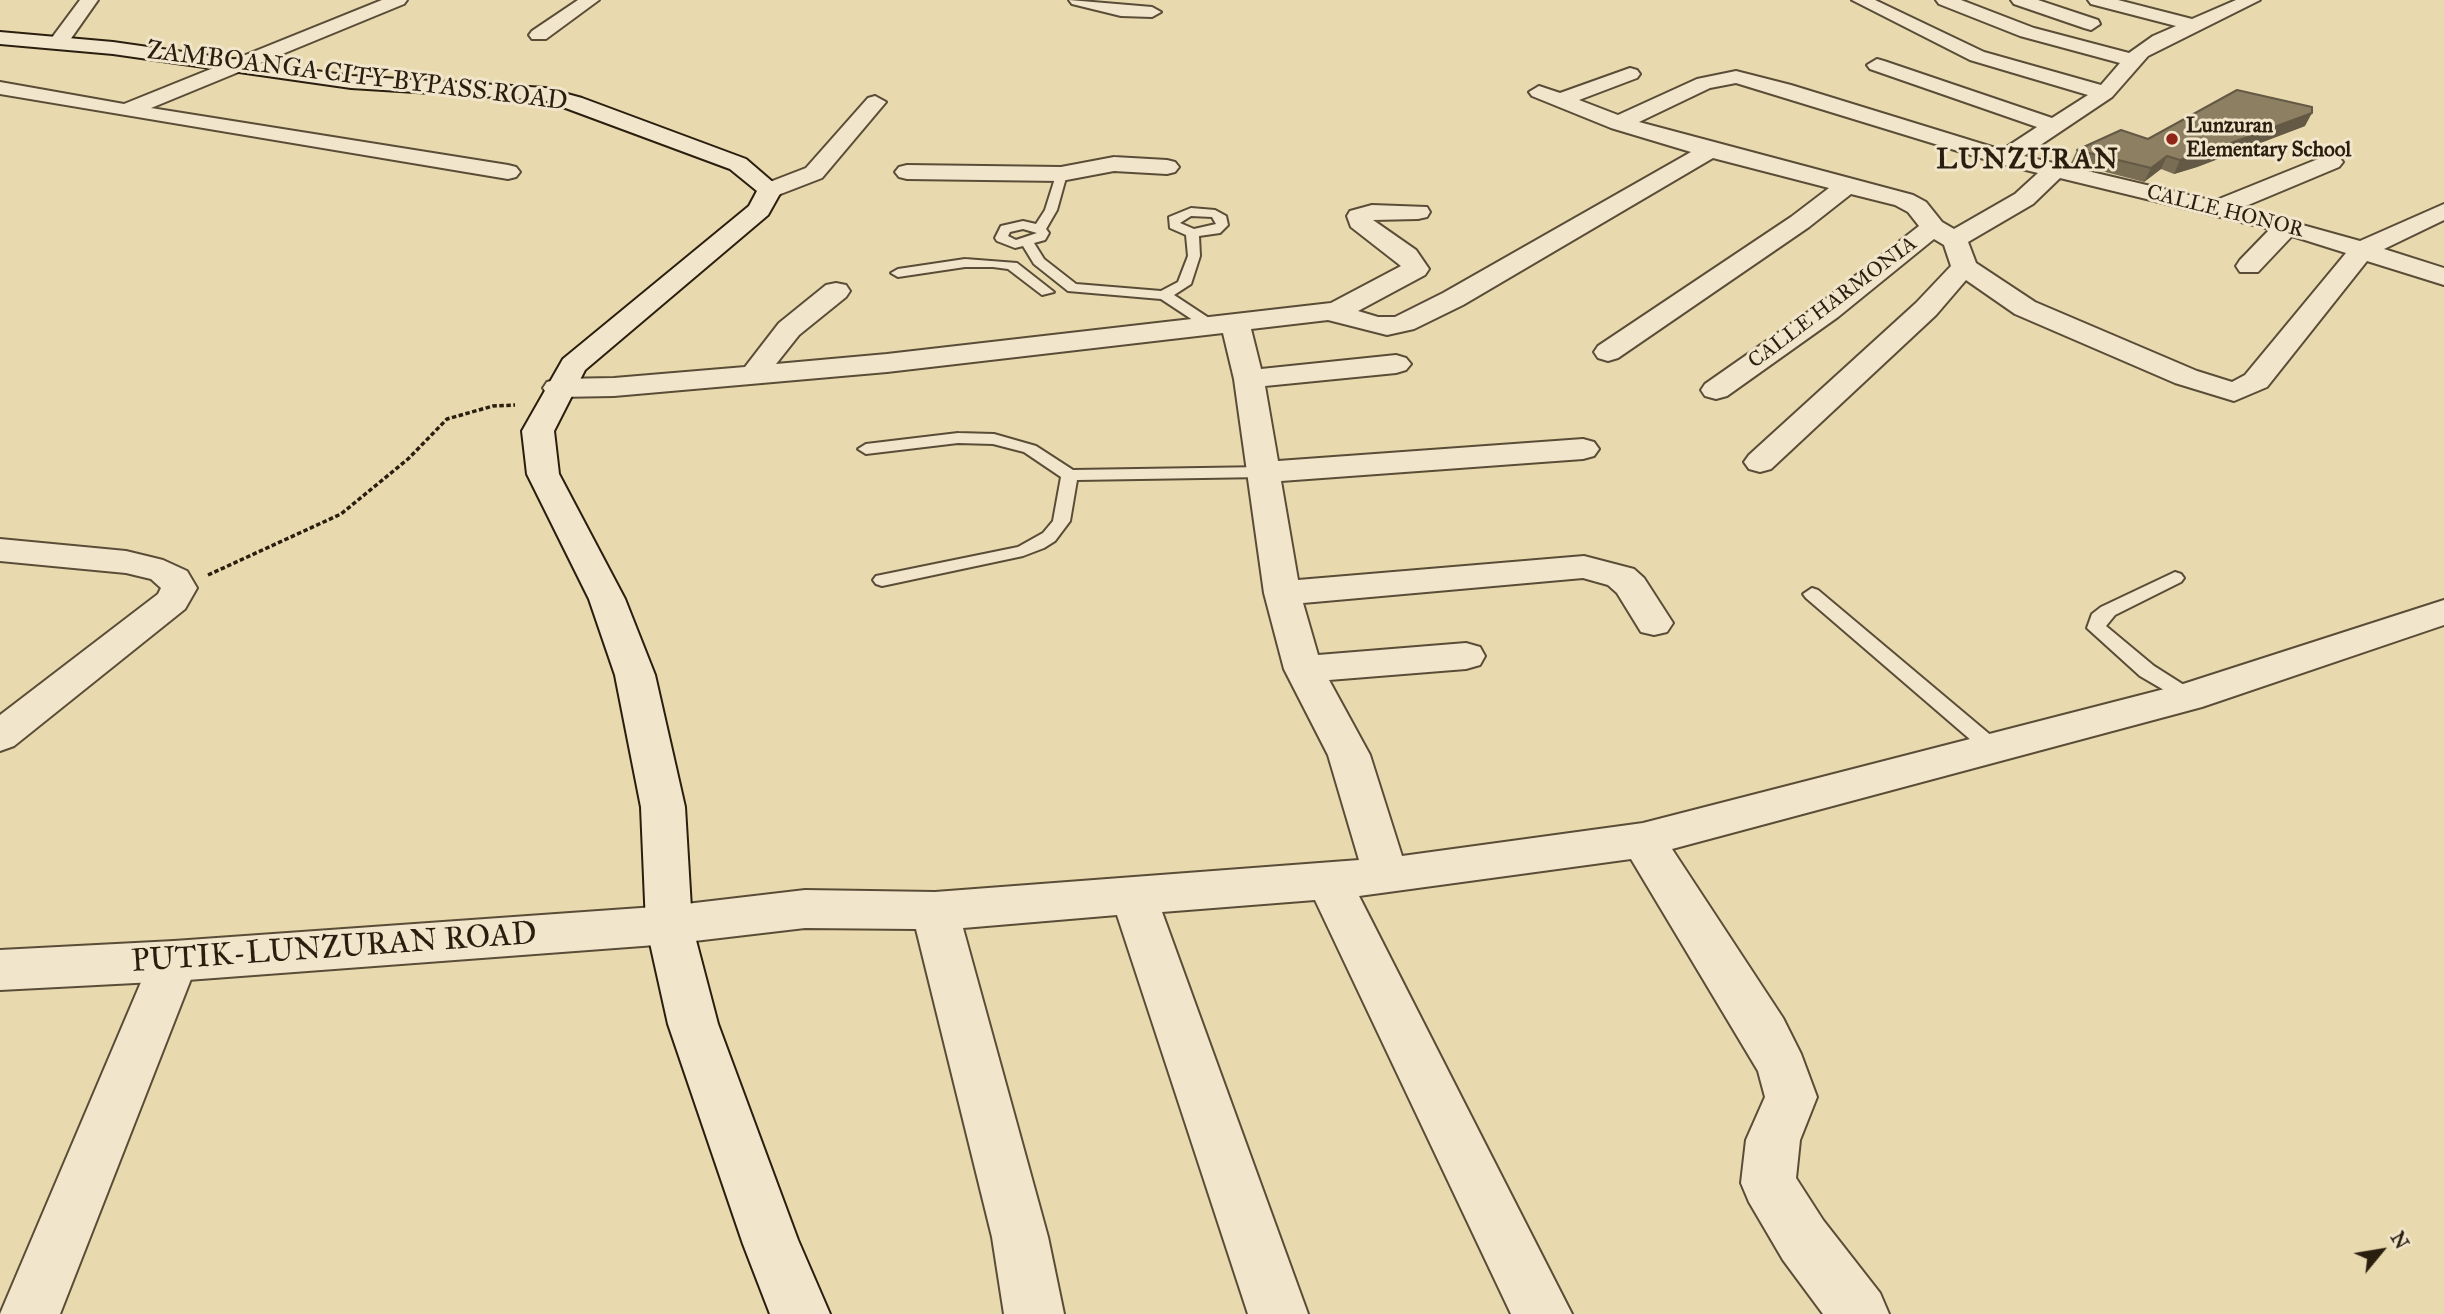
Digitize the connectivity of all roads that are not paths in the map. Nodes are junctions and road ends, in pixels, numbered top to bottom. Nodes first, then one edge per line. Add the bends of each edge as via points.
1 (89, 0) edge
2 (398, 0) edge
3 (590, 0) edge
4 (1078, 0) edge
5 (1861, 0) edge
6 (1945, 0) edge
7 (2020, 0) edge
8 (2097, 0) edge
9 (2251, 0) edge
10 (1152, 12) dead end
11 (2192, 14) junction
12 (2110, 29) dead end
13 (2133, 34) dead end
14 (539, 35) dead end
15 (0, 38) edge
16 (2160, 40) junction
17 (58, 43) junction
18 (2131, 60) junction
19 (239, 65) junction
20 (1877, 65) dead end
21 (1630, 74) dead end
22 (0, 88) edge
23 (2105, 93) junction
24 (875, 102) dead end
25 (126, 111) junction
26 (1619, 123) junction
27 (2057, 127) junction
28 (1710, 150) junction
29 (2005, 158) junction
30 (2331, 162) dead end
31 (1167, 167) dead end
32 (2054, 171) junction
33 (508, 172) dead end
34 (907, 172) dead end
35 (1061, 174) junction
36 (1847, 185) junction
37 (770, 190) junction
38 (2219, 208) junction
39 (2444, 211) edge
40 (1418, 212) dead end
41 (2287, 226) junction
42 (1040, 229) junction
43 (1192, 233) dead end
44 (1944, 233) junction
45 (1028, 243) junction
46 (2362, 250) junction
47 (2249, 266) dead end
48 (1964, 267) junction
49 (898, 273) dead end
50 (2444, 277) edge
51 (1073, 288) junction
52 (836, 291) dead end
53 (1047, 292) junction
54 (1164, 295) junction
55 (1031, 296) dead end
56 (1337, 311) junction
57 (1222, 324) junction
58 (1608, 352) dead end
59 (1396, 364) dead end
60 (755, 374) junction
61 (1249, 379) junction
62 (1716, 390) dead end
63 (555, 395) junction
64 (1488, 425) dead end
65 (866, 449) dead end
66 (1583, 449) dead end
67 (1507, 454) junction
68 (1760, 462) dead end
69 (1265, 472) junction
70 (1070, 475) junction
71 (0, 550) edge
72 (2175, 578) dead end
73 (882, 580) dead end
74 (1282, 593) junction
75 (1812, 594) dead end
76 (2444, 612) edge
77 (1654, 623) dead end
78 (1466, 656) dead end
79 (1303, 668) junction
80 (2188, 696) junction
81 (0, 736) edge
82 (1993, 748) junction
83 (1643, 840) junction
84 (1387, 876) junction
85 (1329, 881) junction
86 (1133, 895) junction
87 (935, 912) junction
88 (668, 925) junction
89 (174, 961) junction
90 (0, 970) edge
91 (30, 1314) edge
92 (800, 1314) edge
93 (1034, 1314) edge
94 (1278, 1314) edge
95 (1542, 1314) edge
96 (1859, 1314) edge

1 - 17 street
2 - 19 street
3 - 14 street
4 - 10 street via 1121,11
5 - 23 street via 1978,56
6 - 18 street via 2027,32
7 - 12 street
8 - 11 street
9 - 11 street via 2224,12
11 - 16 street
13 - 16 street
15 - 17 street, ZAMBOANGA CITY BYPASS ROAD
16 - 18 street
17 - 19 street, ZAMBOANGA CITY BYPASS ROAD
18 - 23 street
19 - 25 street
19 - 37 street, ZAMBOANGA CITY BYPASS ROAD via 390,86 545,94 738,164
20 - 27 street
21 - 26 street via 1550,96
22 - 25 street
23 - 27 street
24 - 37 street via 814,173
25 - 33 street
26 - 28 street
26 - 29 street, CALLE HONOR via 1704,83 1736,77
27 - 29 street
28 - 36 street
28 - 56 street via 1404,323 1374,326
29 - 32 street, CALLE HONOR
30 - 38 street
31 - 35 street via 1114,164
32 - 38 street, CALLE HONOR
32 - 44 street, CALLE HARMONIA via 2024,199
34 - 35 street
35 - 42 lane
36 - 44 street via 1904,200
36 - 58 street
37 - 63 street via 759,210 573,365
38 - 41 street, CALLE HONOR
39 - 46 street
40 - 56 street via 1359,216 1360,222 1407,256 1416,269
41 - 46 street, CALLE HONOR
41 - 47 street
42 - 45 lane via 1041,237
42 - 45 lane via 1023,225 1000,233 1006,242
43 - 54 lane via 1194,257 1184,284
44 - 48 street via 1963,257
44 - 62 street, CALLE HARMONIA
45 - 51 lane via 1039,261
46 - 48 street via 2256,381 2234,391 2186,377 2025,307
46 - 50 street, CALLE HONOR
48 - 68 street via 1926,309
49 - 53 lane via 993,263 1012,266
51 - 53 lane
51 - 54 lane
52 - 60 street via 789,329
53 - 55 lane
54 - 57 lane
56 - 57 street
57 - 60 street
57 - 61 street
59 - 61 street
60 - 63 street
61 - 69 street
63 - 88 street via 538,431 543,474 607,598 635,675 663,807
64 - 67 street
65 - 70 lane via 958,438 995,439 1030,449
66 - 67 street
67 - 69 street
69 - 70 lane
69 - 74 street
70 - 73 lane via 1061,521 1038,544
71 - 81 street via 126,562 163,571 179,589 172,601
72 - 80 lane via 2108,611 2096,628 2147,671
74 - 77 street via 1584,567 1621,577
74 - 79 street
75 - 82 lane
76 - 80 street, PUTIK-LUNZURAN ROAD
78 - 79 street
79 - 84 street via 1349,755
80 - 82 street, PUTIK-LUNZURAN ROAD
82 - 83 street, PUTIK-LUNZURAN ROAD
83 - 84 street, PUTIK-LUNZURAN ROAD
83 - 96 street via 1783,1070 1791,1097 1773,1140 1768,1183 1803,1240
84 - 85 street, PUTIK-LUNZURAN ROAD
85 - 86 street, PUTIK-LUNZURAN ROAD
85 - 95 street
86 - 87 street, PUTIK-LUNZURAN ROAD
86 - 94 street
87 - 88 street, PUTIK-LUNZURAN ROAD via 805,909
87 - 93 street via 1020,1237
88 - 89 street, PUTIK-LUNZURAN ROAD
88 - 92 street via 693,1024
89 - 90 street, PUTIK-LUNZURAN ROAD
89 - 91 street

